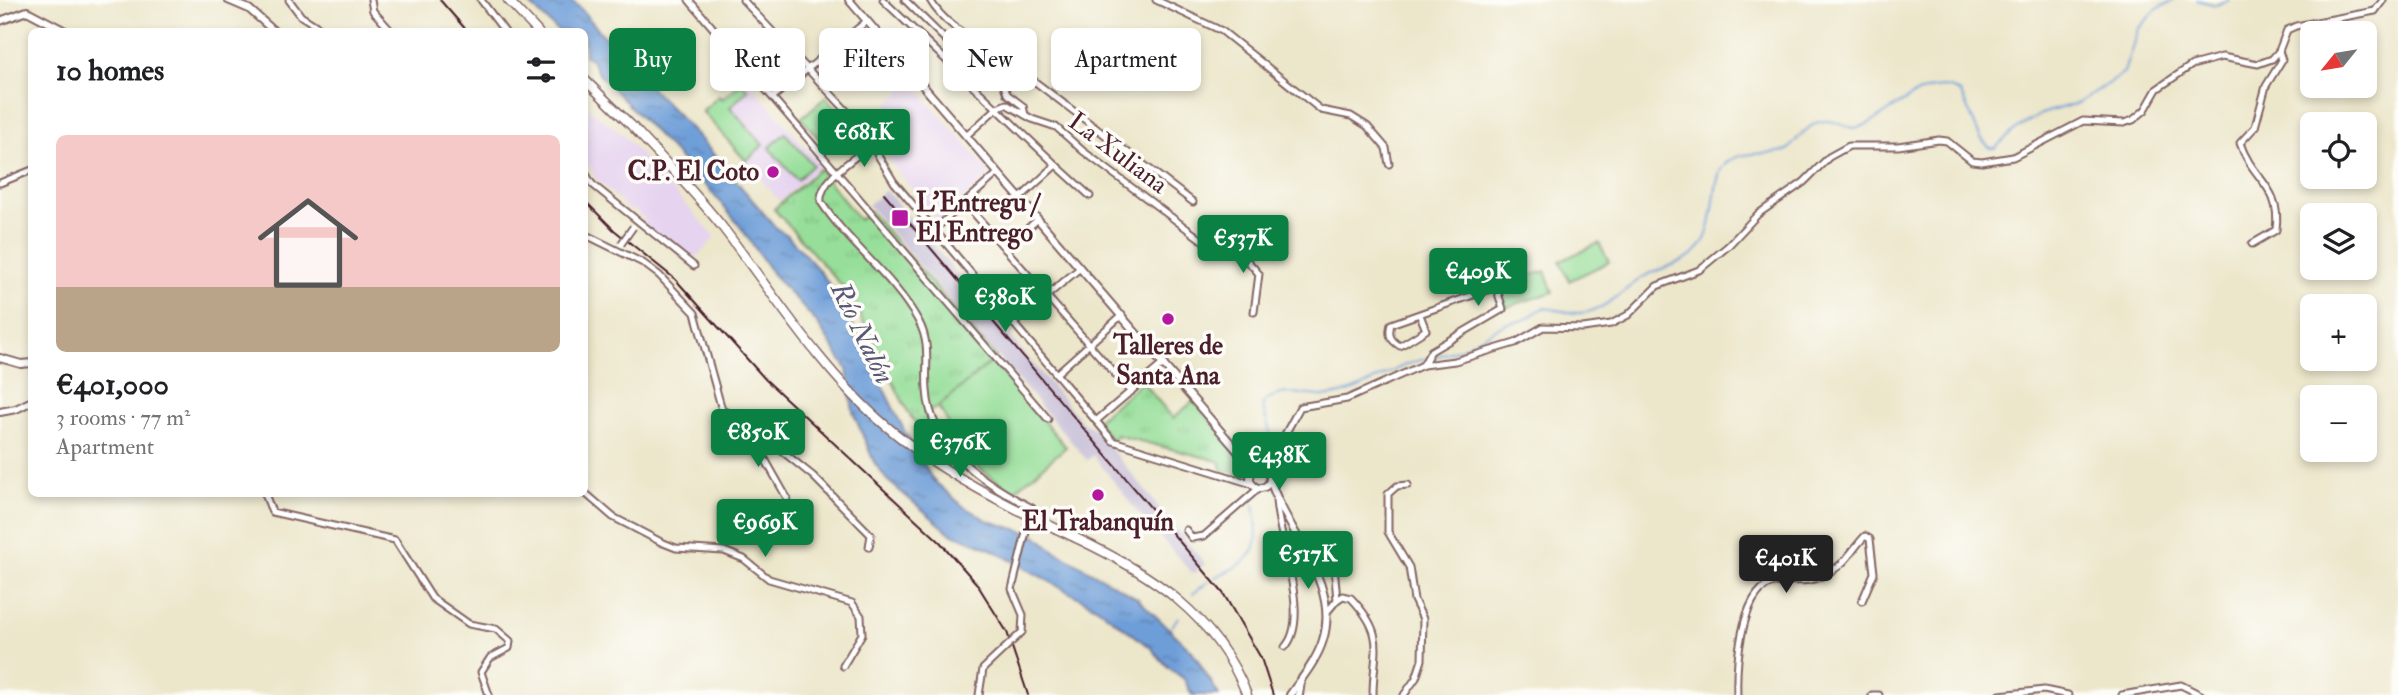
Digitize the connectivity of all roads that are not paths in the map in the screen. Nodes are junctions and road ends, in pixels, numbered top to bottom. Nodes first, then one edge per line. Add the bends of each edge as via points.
1 (228, 0) edge
2 (289, 0) edge
3 (371, 0) edge
4 (481, 0) edge
5 (508, 0) edge
6 (689, 0) edge
7 (743, 0) edge
8 (849, 0) edge
9 (883, 0) edge
10 (905, 0) edge
11 (930, 0) edge
12 (1156, 0) edge
13 (2383, 0) edge
14 (0, 21) edge
15 (867, 22) junction
16 (59, 28) edge
17 (270, 28) edge
18 (320, 28) edge
19 (389, 28) edge
20 (502, 28) edge
21 (534, 28) edge
22 (872, 28) edge
23 (912, 28) edge
24 (929, 44) edge
25 (2279, 51) junction
26 (808, 67) junction
27 (588, 83) edge
28 (927, 91) edge
29 (774, 97) junction
30 (997, 108) junction
31 (1025, 115) junction
32 (966, 136) junction
33 (872, 144) junction
34 (1389, 164) dead end
35 (1056, 165) junction
36 (28, 172) edge
37 (838, 173) junction
38 (998, 173) junction
39 (588, 178) edge
40 (0, 183) edge
41 (1090, 196) dead end
42 (1020, 198) junction
43 (1193, 202) dead end
44 (965, 203) junction
45 (1038, 219) junction
46 (634, 224) junction
47 (934, 230) junction
48 (588, 235) edge
49 (2252, 244) dead end
50 (619, 247) junction
51 (1005, 248) junction
52 (694, 266) dead end
53 (1080, 268) junction
54 (1047, 296) junction
55 (1254, 312) dead end
56 (1122, 315) junction
57 (1420, 315) junction
58 (1013, 324) junction
59 (1090, 345) junction
60 (0, 358) edge
61 (1164, 363) junction
62 (28, 364) edge
63 (1424, 364) junction
64 (1056, 374) junction
65 (1131, 392) junction
66 (28, 405) edge
67 (0, 412) edge
68 (1048, 419) dead end
69 (1096, 421) junction
70 (760, 434) junction
71 (1266, 469) junction
72 (1258, 481) junction
73 (1408, 485) dead end
74 (588, 495) edge
75 (266, 497) edge
76 (787, 498) dead end
77 (1276, 499) junction
78 (1282, 507) junction
79 (1186, 530) dead end
80 (869, 547) dead end
81 (1333, 554) dead end
82 (1337, 600) junction
83 (1862, 601) dead end
84 (1327, 612) junction
85 (1285, 647) dead end
86 (843, 666) dead end
87 (1301, 679) junction
88 (489, 695) edge
89 (979, 695) edge
90 (1247, 695) edge
91 (1290, 695) edge
92 (1299, 695) edge
93 (1373, 695) edge
94 (1404, 695) edge
95 (1737, 695) edge
96 (1872, 695) edge
97 (1879, 695) edge
98 (2000, 695) edge
99 (2068, 695) edge
100 (2122, 695) edge
101 (2201, 695) edge

1 - 17 street via 249,9
2 - 18 street via 301,16
3 - 19 street via 373,10
4 - 20 street
5 - 21 main road
6 - 29 street
7 - 26 street
8 - 15 street
9 - 23 street
10 - 31 street via 963,57 1003,83
11 - 43 street, La Xuliana via 936,11 971,39 995,52
12 - 34 street via 1222,31 1321,110 1351,116 1367,126 1386,148
13 - 25 street via 2375,11 2295,26 2282,37
14 - 16 street via 27,11
15 - 22 street
15 - 26 street
24 - 30 street
25 - 49 street via 2282,60 2266,86 2255,127 2240,143 2278,210 2276,230
25 - 63 street via 2258,64 2222,57 2192,65 2157,89 2133,120 2108,124 2082,121 2013,158 1972,160 1939,140 1849,146 1758,214 1699,270 1657,286 1628,315 1611,324 1543,327 1515,343
26 - 29 street
26 - 33 street
27 - 90 main road, bridge via 695,195 828,364 884,424 948,471 1143,572 1184,603 1219,644
28 - 32 street
29 - 37 street
30 - 31 street, La Xuliana via 1006,104
30 - 32 street
30 - 35 street
31 - 55 street, La Xuliana via 1056,127 1210,246 1231,248 1247,259 1259,274
32 - 38 street
33 - 37 street
33 - 47 street via 894,182
35 - 41 street
35 - 42 street
36 - 40 street
37 - 68 street
37 - 89 street, bridge via 821,191 821,202 920,324 928,350 928,398 939,427 975,474 1032,508 1012,589 1023,615 1022,632 983,669
38 - 42 street
38 - 44 street
39 - 46 street
42 - 45 street
44 - 47 street
44 - 51 street
45 - 51 street
45 - 53 street
46 - 50 street, bridge
46 - 52 street
47 - 58 street
48 - 50 street
50 - 70 street via 659,275 695,313 722,411
51 - 54 street
53 - 54 street
53 - 56 street
54 - 58 street
54 - 59 street
56 - 59 street
56 - 61 street
57 - 57 street via 1426,330 1399,346 1392,341 1391,324
57 - 63 street via 1496,287 1503,309 1430,354
58 - 64 street
59 - 64 street
59 - 65 street
60 - 62 street
61 - 65 street
61 - 72 street
63 - 71 street via 1347,399 1300,407
64 - 69 street
65 - 69 street
66 - 67 street
69 - 72 street via 1116,444 1240,480
70 - 76 street via 761,452
70 - 80 street via 846,508 871,536
71 - 72 street
71 - 72 street
72 - 77 street
72 - 78 street
72 - 79 street via 1204,536 1192,538
73 - 94 street via 1397,486 1388,494 1388,532 1409,567 1423,620 1422,660
74 - 86 street via 613,517 661,542 677,548 724,551 776,582 852,603 861,616 862,634
75 - 88 street via 272,512 394,540 432,598 469,624 496,629 510,640 509,648 490,658 481,672
77 - 78 street
77 - 85 street via 1296,615
78 - 84 street via 1320,585
81 - 82 street
82 - 84 street
82 - 93 street via 1350,598 1375,635
83 - 95 street via 1874,573 1866,536 1853,555 1819,578 1765,587 1745,618
84 - 87 street via 1323,641
87 - 91 street
87 - 92 street
96 - 97 street
98 - 99 street via 2044,690
100 - 101 street via 2181,685

